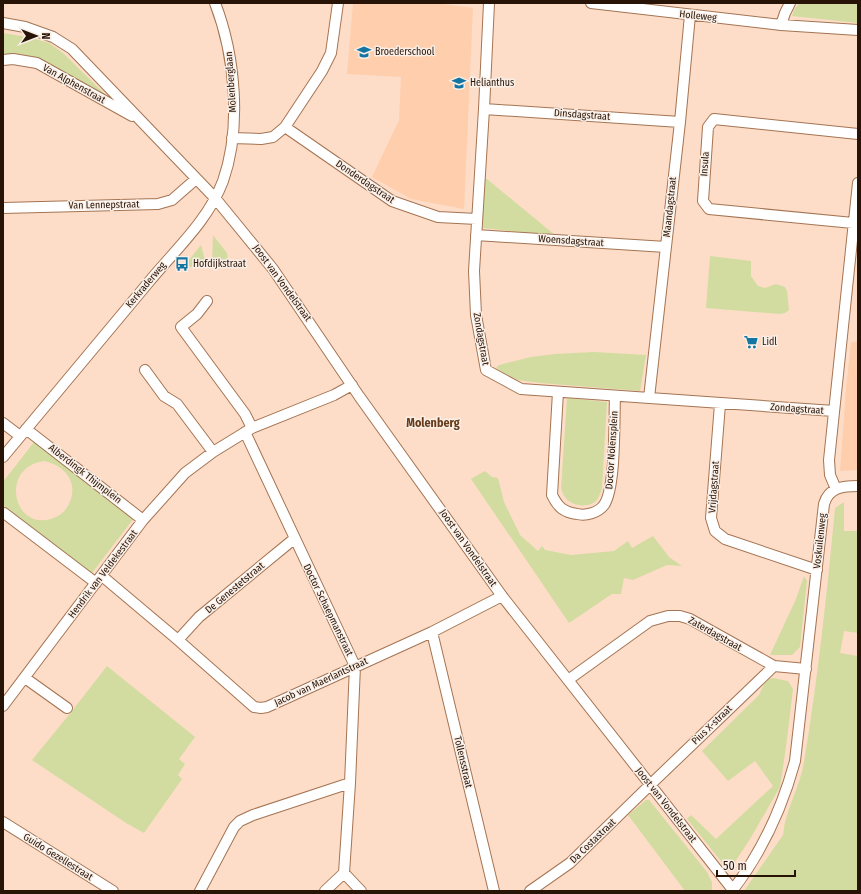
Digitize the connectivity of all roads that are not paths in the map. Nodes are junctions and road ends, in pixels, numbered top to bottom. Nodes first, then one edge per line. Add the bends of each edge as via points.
1 (215, 3) edge
2 (338, 3) edge
3 (489, 3) edge
4 (591, 3) edge
5 (790, 3) edge
6 (607, 4) edge
7 (690, 15) junction
8 (3, 23) edge
9 (781, 25) junction
10 (858, 30) edge
11 (3, 60) edge
12 (484, 109) junction
13 (140, 121) junction
14 (680, 122) junction
15 (285, 127) junction
16 (858, 134) edge
17 (232, 138) junction
18 (196, 179) junction
19 (858, 183) edge
20 (215, 198) junction
21 (3, 208) edge
22 (477, 219) junction
23 (853, 223) junction
24 (476, 234) junction
25 (666, 247) junction
26 (207, 301) dead end
27 (145, 370) dead end
28 (352, 385) junction
29 (558, 392) junction
30 (615, 396) junction
31 (648, 398) junction
32 (720, 404) junction
33 (834, 411) junction
34 (3, 422) edge
35 (248, 430) junction
36 (23, 432) junction
37 (213, 452) junction
38 (3, 457) edge
39 (858, 486) edge
40 (836, 489) junction
41 (4, 513) dead end
42 (143, 520) junction
43 (294, 539) junction
44 (817, 570) junction
45 (99, 580) junction
46 (502, 596) junction
47 (432, 632) junction
48 (178, 640) junction
49 (355, 666) junction
50 (774, 666) junction
51 (806, 669) junction
52 (24, 678) junction
53 (568, 680) junction
54 (3, 706) edge
55 (68, 708) dead end
56 (350, 783) junction
57 (650, 785) junction
58 (3, 822) edge
59 (344, 873) junction
60 (113, 891) edge
61 (200, 891) edge
62 (325, 891) edge
63 (361, 891) edge
64 (494, 891) edge
65 (530, 891) edge
66 (733, 891) edge

1 - 17 street, Molenberglaan via 227,40 232,69
2 - 15 street via 331,53
3 - 12 street, Zondagstraat
4 - 6 street, Holleweg
5 - 9 street
6 - 7 street, Holleweg
7 - 9 street, Holleweg
7 - 14 street, Maandagstraat
8 - 13 street via 25,27 53,37 72,49
9 - 10 street, Holleweg
11 - 13 street, Van Alphenstraat via 37,63
12 - 14 street, Dinsdagstraat
12 - 22 street, Zondagstraat
13 - 18 street
14 - 25 street, Maandagstraat
15 - 17 street via 273,137
15 - 22 street, Donderdagstraat via 392,201 438,217
16 - 23 street, Insula via 714,119 708,127 703,201 709,209
17 - 20 street, Kerkraderweg via 225,174
18 - 20 street
18 - 21 street, Van Lennepstraat via 172,200 158,204
19 - 23 street
20 - 28 street, Joost van Vondelstraat via 273,269
20 - 36 street, Kerkraderweg via 199,224
22 - 24 street, Zondagstraat
23 - 33 street
24 - 25 street, Woensdagstraat
24 - 29 street, Zondagstraat via 476,315 486,370 521,389
25 - 31 street, Maandagstraat
26 - 35 street via 197,314 181,327 245,414
27 - 37 street via 164,396 177,404
28 - 35 street, Hendrik van Veldekestraat via 334,395
28 - 46 street, Joost van Vondelstraat
29 - 30 street, Zondagstraat
29 - 30 street, Doctor Nolensplein via 552,495 556,505 566,512 581,515 598,511 604,506 610,492
30 - 31 street, Zondagstraat
31 - 32 street, Zondagstraat
32 - 33 street, Zondagstraat
32 - 44 street, Vrijdagstraat via 711,518 715,530 725,539
33 - 40 street via 828,465
34 - 36 street
35 - 37 street, Hendrik van Veldekestraat
35 - 43 street, Doctor Schaepmanstraat
36 - 38 street, Kerkraderweg
36 - 42 street, Alberdingk Thijmplein
37 - 42 street, Hendrik van Veldekestraat via 185,473
39 - 40 street
40 - 44 street, Voskuilenweg via 829,494 824,504
41 - 45 street
42 - 45 street, Hendrik van Veldekestraat
43 - 48 street, De Genestetstraat via 199,617
43 - 49 street, Doctor Schaepmanstraat
44 - 51 street, Voskuilenweg
45 - 48 street, Jacob van Maerlantstraat
45 - 52 street, Hendrik van Veldekestraat
46 - 47 street, Jacob van Maerlantstraat
46 - 53 street, Joost van Vondelstraat
47 - 49 street, Jacob van Maerlantstraat
47 - 64 street, Tollensstraat
48 - 49 street, Jacob van Maerlantstraat via 254,707 267,707
49 - 56 street, Doctor Schaepmanstraat
50 - 51 street, Zaterdagstraat
50 - 53 street, Zaterdagstraat via 690,619 668,616 650,621
50 - 57 street, Pius X-straat
51 - 66 street, Voskuilenweg via 795,761 788,786 770,831
52 - 54 street, Hendrik van Veldekestraat
52 - 55 street
53 - 57 street, Joost van Vondelstraat
56 - 59 street, Doctor Schaepmanstraat
56 - 61 street via 240,821 234,826
57 - 65 street, Da Costastraat via 570,863
57 - 66 street, Joost van Vondelstraat
58 - 60 street, Guido Gezellestraat
59 - 62 street
59 - 63 street

